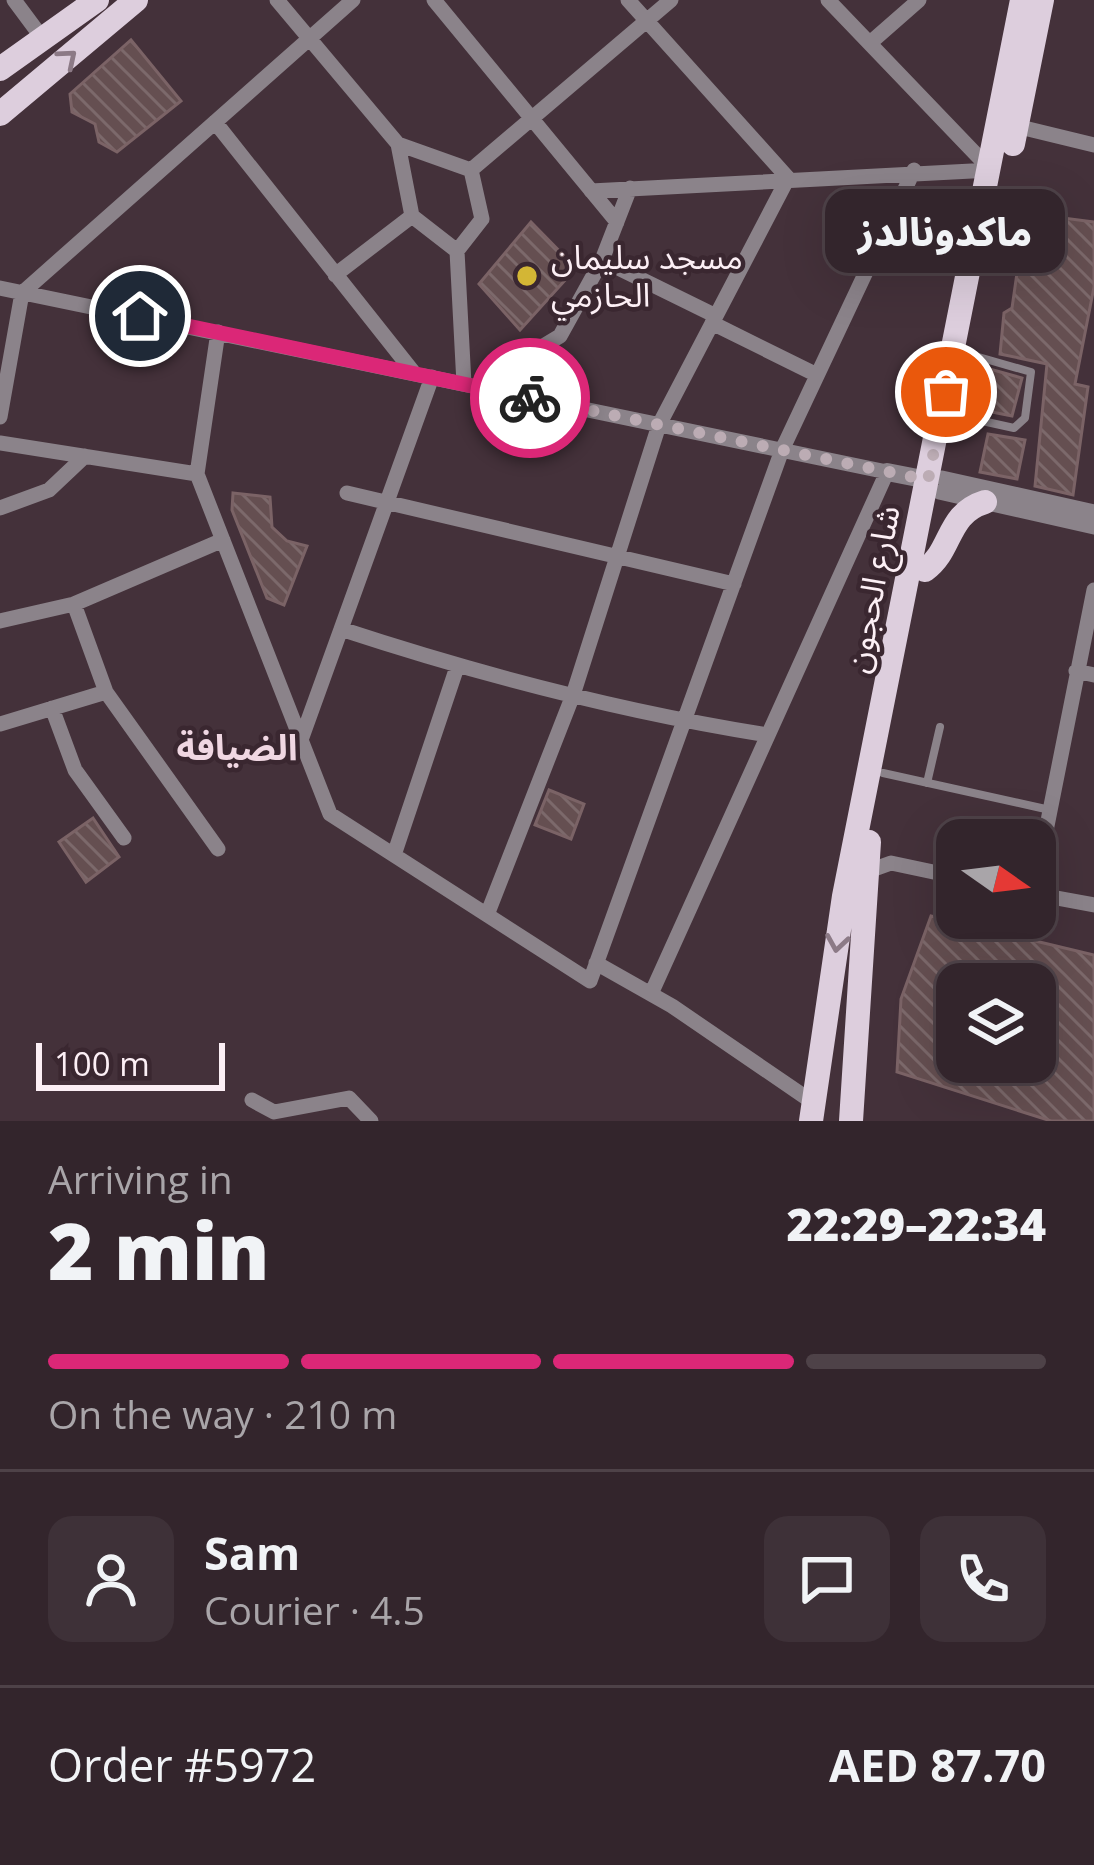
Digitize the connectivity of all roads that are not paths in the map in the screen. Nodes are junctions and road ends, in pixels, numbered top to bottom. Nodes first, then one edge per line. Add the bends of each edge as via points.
1 (14, 0) edge
2 (97, 0) edge
3 (136, 0) edge
4 (277, 0) edge
5 (353, 0) edge
6 (434, 0) edge
7 (628, 0) edge
8 (671, 0) edge
9 (828, 0) edge
10 (1022, 0) edge
11 (1042, 0) edge
12 (914, 2) edge
13 (647, 21) junction
14 (43, 39) junction
15 (309, 39) junction
16 (870, 43) junction
17 (0, 69) edge
18 (0, 114) edge
19 (532, 118) junction
20 (215, 122) junction
21 (1016, 126) junction
22 (398, 144) junction
23 (1094, 145) edge
24 (471, 170) junction
25 (914, 170) junction
26 (991, 170) junction
27 (788, 178) junction
28 (630, 188) junction
29 (592, 190) junction
30 (412, 216) junction
31 (617, 222) junction
32 (457, 251) junction
33 (602, 260) junction
34 (335, 275) junction
35 (0, 288) edge
36 (22, 292) junction
37 (714, 320) junction
38 (218, 332) junction
39 (968, 354) junction
40 (423, 375) junction
41 (818, 375) junction
42 (470, 385) junction
43 (955, 415) junction
44 (0, 417) edge
45 (659, 424) junction
46 (0, 443) edge
47 (782, 450) junction
48 (86, 456) junction
49 (887, 472) junction
50 (197, 474) junction
51 (936, 484) junction
52 (347, 493) dead end
53 (985, 502) junction
54 (386, 503) junction
55 (0, 508) edge
56 (1094, 509) edge
57 (1094, 527) edge
58 (223, 540) junction
59 (616, 559) junction
60 (925, 570) junction
61 (734, 584) junction
62 (1094, 590) edge
63 (74, 604) junction
64 (0, 621) edge
65 (341, 629) junction
66 (457, 667) junction
67 (1076, 671) junction
68 (1094, 675) edge
69 (106, 692) junction
70 (573, 695) junction
71 (52, 708) junction
72 (684, 722) junction
73 (0, 724) edge
74 (940, 728) dead end
75 (768, 735) junction
76 (301, 740) junction
77 (883, 773) junction
78 (927, 783) junction
79 (1049, 810) junction
80 (1047, 819) edge
81 (124, 838) dead end
82 (218, 849) dead end
83 (394, 855) junction
84 (866, 872) junction
85 (936, 873) edge
86 (1056, 895) edge
87 (1094, 905) edge
88 (487, 914) junction
89 (596, 963) junction
90 (652, 994) junction
91 (252, 1100) dead end
92 (814, 1114) edge
93 (371, 1121) edge
94 (851, 1121) edge

1 - 14 street
2 - 14 main road
18 -> 3 main road
4 - 15 street
5 - 15 street
6 - 19 street
7 - 13 street
8 - 13 street
9 - 16 street
10 - 26 main road, شارع الحجون
11 - 21 main road, شارع الحجون
12 - 16 street
13 - 19 street
13 - 27 street
14 - 17 main road
15 - 20 street
15 - 22 street
16 - 26 street
19 - 24 street
19 - 29 street
20 - 34 street
20 - 36 street
21 - 23 street
21 - 39 main road, شارع الحجون
22 - 24 street
22 - 30 street
24 - 32 street via 482,220
25 - 26 street
25 - 27 street
25 - 41 street
26 - 51 main road, شارع الحجون
27 - 28 street
27 - 37 street
28 - 29 street
28 - 31 street
29 - 31 street
30 - 32 street
30 - 34 street
31 - 33 street
32 - 42 street
33 - 37 street
33 - 42 street via 560,336
34 - 40 street
35 - 36 street
36 - 38 street
36 - 44 street
37 - 41 street
37 - 45 street
38 - 40 street
38 - 50 street
39 - 43 main road, شارع الحجون
39 - 43 lane via 1031,372 1025,418 1014,428
40 - 42 street
40 - 54 street
41 - 47 street
42 - 45 street
43 - 51 main road, شارع الحجون
45 - 47 street
45 - 59 street
46 - 48 street
47 - 49 street
47 - 61 street
48 - 50 street
48 - 55 street via 50,490
49 - 51 street
49 - 75 street
50 - 58 street
51 - 53 street
51 - 56 street
51 - 60 main road, شارع الحجون
51 -> 92 main road, شارع الحجون via 844,896
52 - 54 street
53 - 57 street
53 - 60 main road via 958,518
54 - 59 street
54 - 65 street
58 - 63 street
58 - 76 street
59 - 61 street
59 - 70 street
60 - 77 main road, شارع الحجون
61 - 72 street
62 - 67 street
63 - 64 street
63 - 69 street
65 - 66 street
65 - 76 street
66 - 70 street
66 - 83 street
67 - 68 street
67 - 79 street
69 - 71 street
69 - 82 street
70 - 72 street
70 - 88 street
71 - 73 street
71 - 81 street via 75,770
72 - 75 street
72 - 89 street
74 - 78 lane
75 - 90 street
76 - 83 street via 330,814
77 - 78 lane
77 - 84 main road, شارع الحجون
78 - 79 lane
79 - 80 street
83 - 88 street
84 - 85 street via 891,863
84 - 94 main road, شارع الحجون
86 - 87 street
88 - 89 street via 590,981
89 - 90 street
90 - 92 street
91 - 93 street via 274,1112 349,1098

